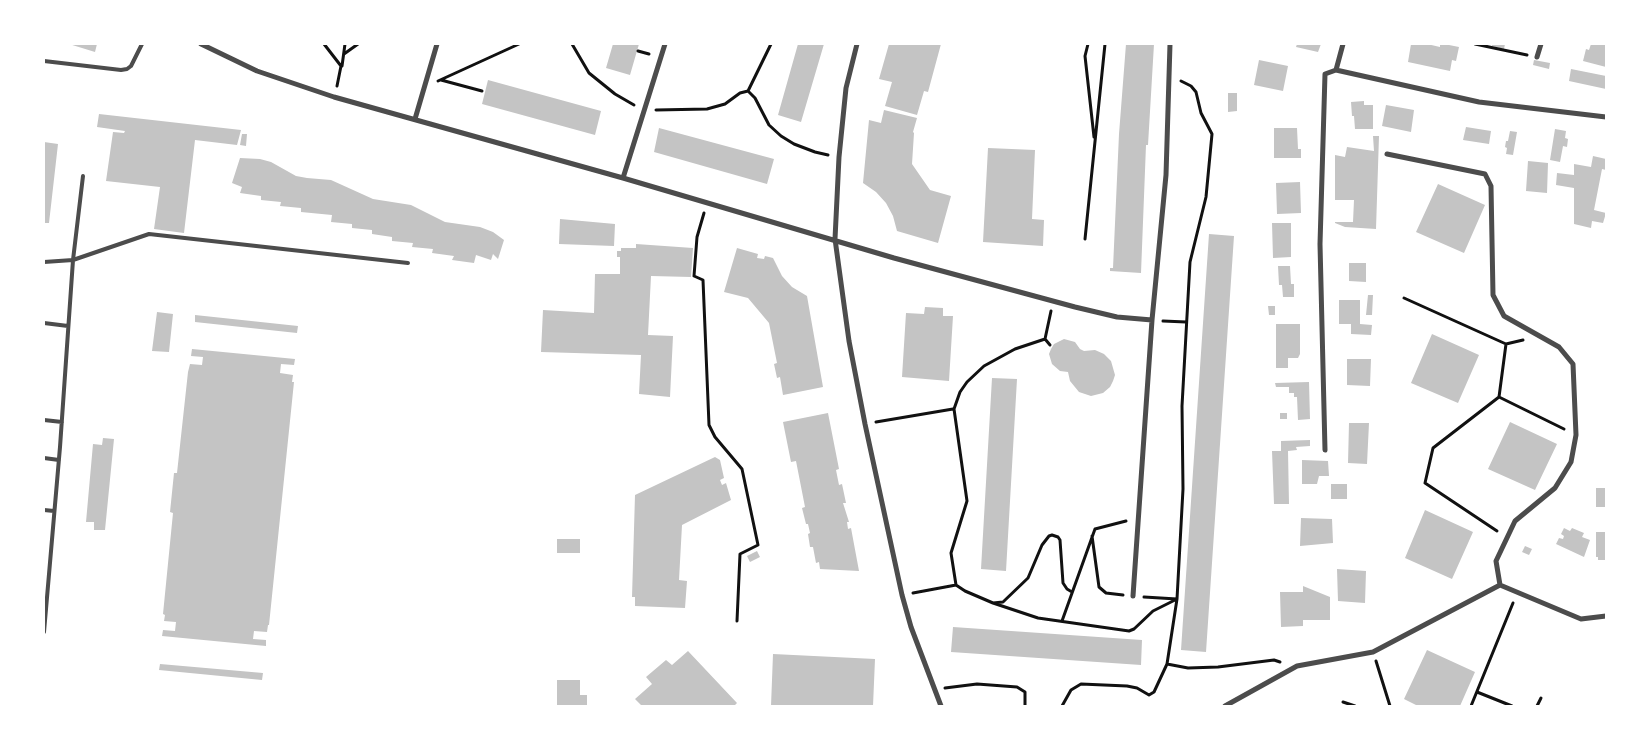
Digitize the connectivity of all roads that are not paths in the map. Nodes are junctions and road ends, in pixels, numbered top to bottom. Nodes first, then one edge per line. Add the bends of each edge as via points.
1 (142, 44) edge
2 (201, 44) edge
3 (437, 44) edge
4 (665, 44) edge
5 (856, 44) edge
6 (1170, 44) edge
7 (1343, 44) edge
8 (1541, 44) edge
9 (1537, 57) road end
10 (44, 61) edge
11 (1336, 70) junction
12 (1606, 117) edge
13 (415, 120) junction
14 (1387, 154) dead end
15 (83, 176) dead end
16 (623, 178) junction
17 (835, 239) junction
18 (73, 260) junction
19 (44, 262) edge
20 (408, 263) dead end
21 (1152, 320) junction
22 (44, 322) edge
23 (68, 326) junction
24 (44, 420) edge
25 (62, 422) junction
26 (1325, 450) dead end
27 (44, 458) edge
28 (59, 460) junction
29 (44, 510) edge
30 (54, 511) junction
31 (1500, 585) junction
32 (1133, 596) road end
33 (1606, 616) edge
34 (44, 632) edge
35 (941, 706) edge
36 (1226, 706) edge

1 - 10 lane via 127,69
2 - 13 street via 257,71
3 - 13 street
4 - 16 street
5 - 17 street via 846,88
6 - 21 street via 1166,175
7 - 11 street
8 - 9 street
11 - 12 street via 1479,102
11 - 26 street via 1325,74 1320,226
13 - 16 street
14 - 31 street via 1485,174 1491,186 1493,295 1504,316 1559,347 1573,364 1576,435 1570,462 1555,488 1515,522 1496,561
15 - 18 lane
16 - 17 street
17 - 21 street via 1053,301 1117,317
17 - 35 street via 865,424 902,595
18 - 19 lane
18 - 20 lane via 149,234
18 - 23 lane
21 - 32 street
22 - 23 lane
23 - 25 lane
24 - 25 lane
25 - 28 lane
27 - 28 lane
28 - 30 lane
29 - 30 lane
30 - 34 lane
31 - 33 street via 1581,620
31 - 36 street via 1373,652 1297,666

